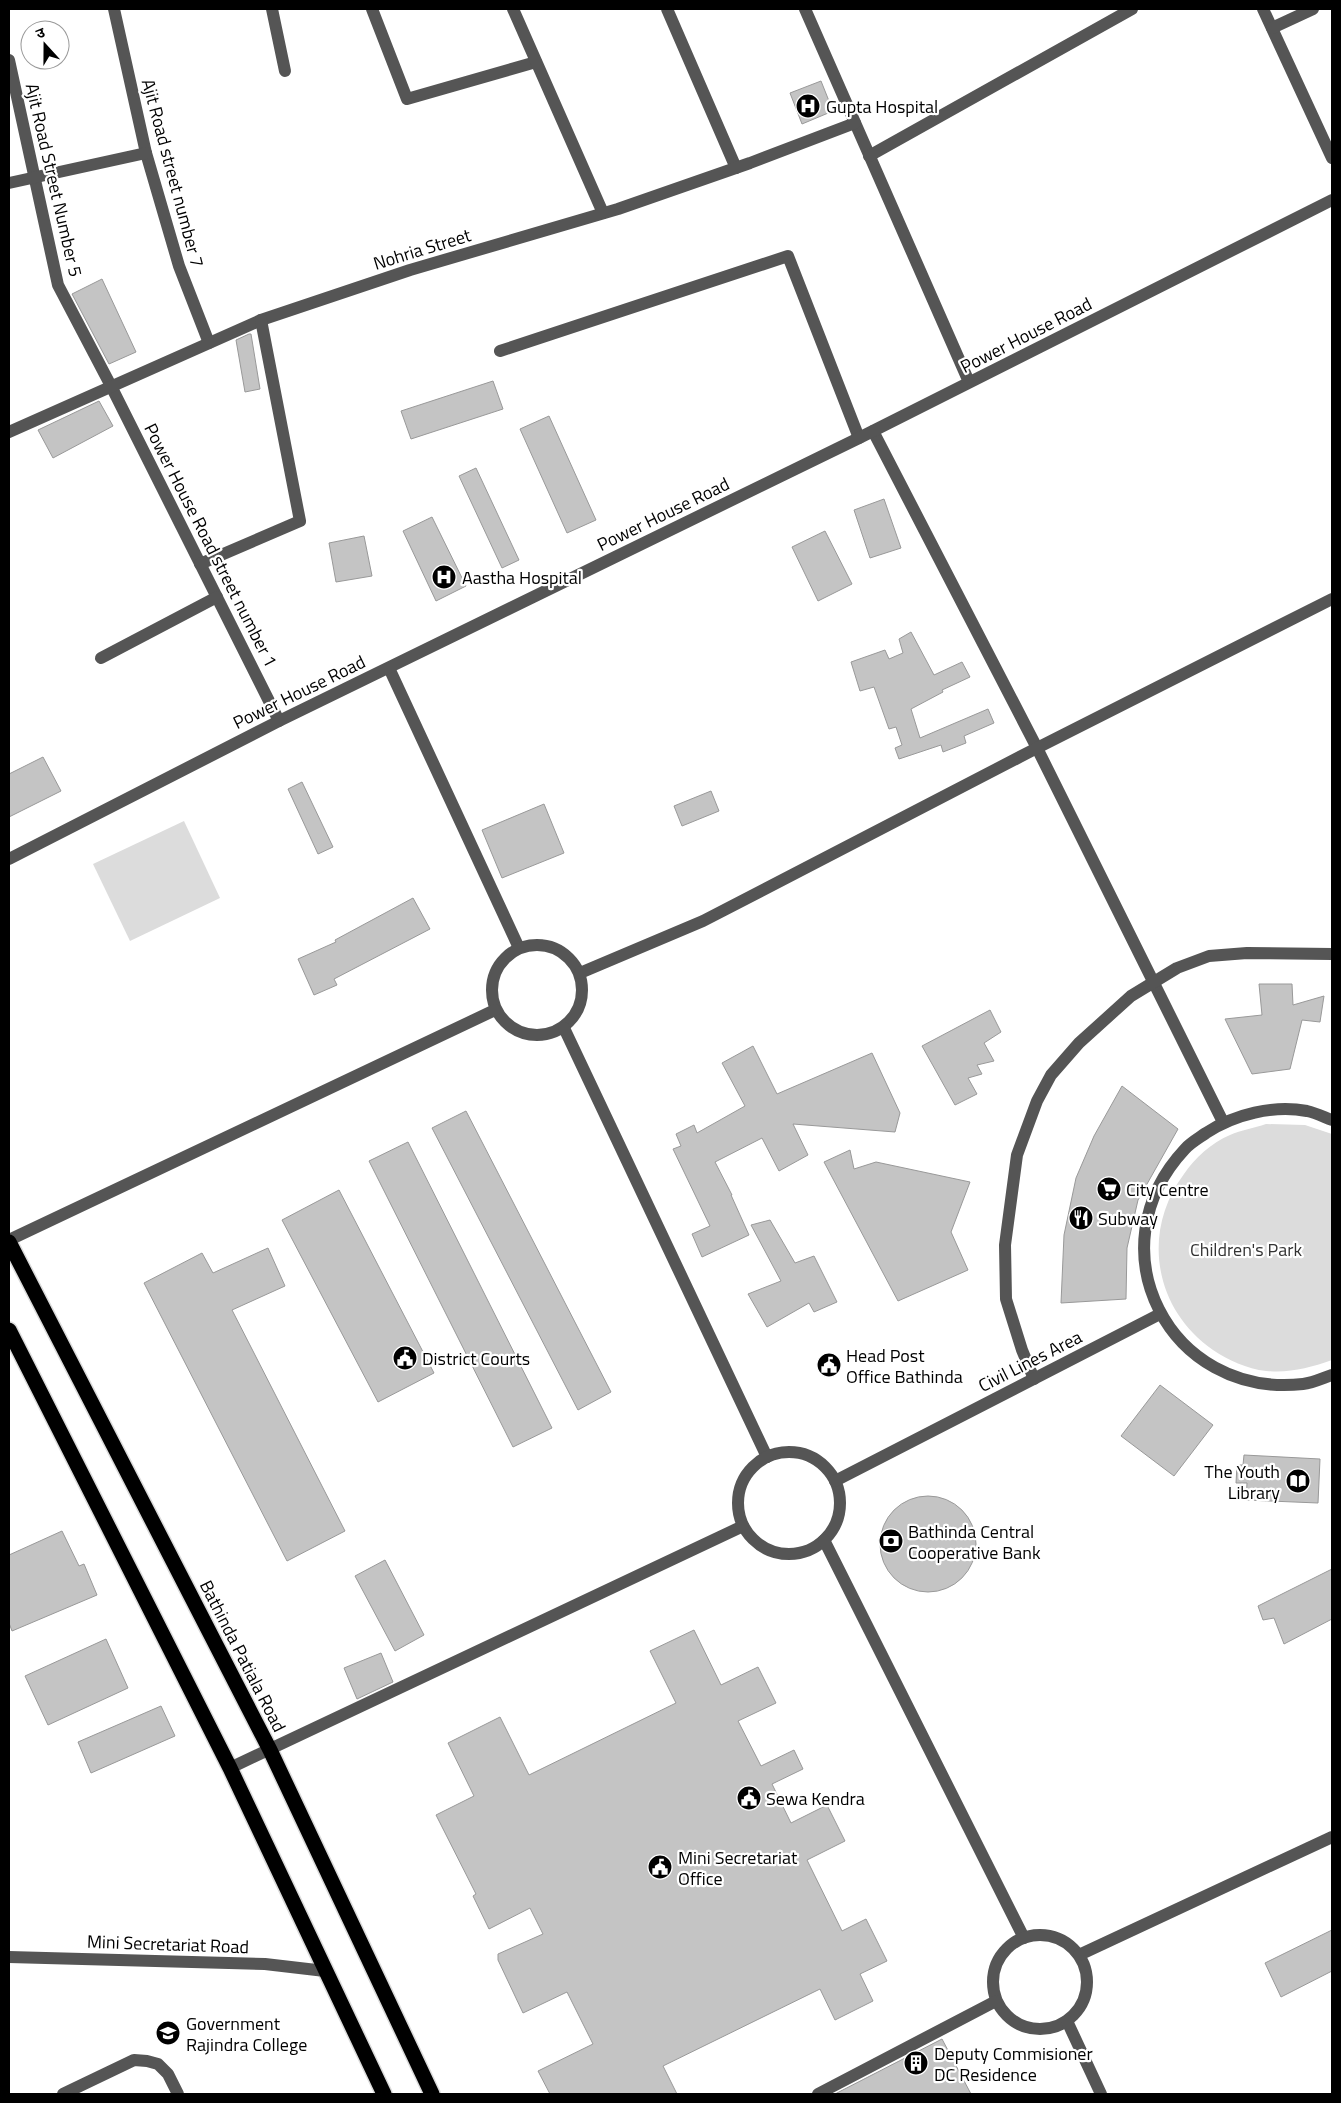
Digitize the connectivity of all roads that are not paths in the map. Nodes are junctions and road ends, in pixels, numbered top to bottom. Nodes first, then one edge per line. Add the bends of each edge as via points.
1 (114, 9) edge
2 (272, 9) edge
3 (372, 9) edge
4 (512, 9) edge
5 (667, 9) edge
6 (805, 9) edge
7 (1132, 9) edge
8 (1263, 9) edge
9 (1313, 9) edge
10 (1272, 28) junction
11 (9, 60) edge
12 (536, 62) junction
13 (285, 70) dead end
14 (855, 123) junction
15 (146, 153) junction
16 (870, 156) junction
17 (1332, 158) edge
18 (736, 168) junction
19 (35, 177) junction
20 (9, 183) edge
21 (1332, 200) edge
22 (603, 213) junction
23 (261, 320) junction
24 (209, 343) junction
25 (500, 352) dead end
26 (969, 382) junction
27 (111, 386) junction
28 (873, 430) junction
29 (9, 432) edge
30 (859, 438) junction
31 (200, 564) junction
32 (217, 597) junction
33 (1332, 599) edge
34 (101, 658) dead end
35 (389, 668) junction
36 (279, 721) junction
37 (1037, 748) junction
38 (9, 859) edge
39 (519, 948) junction
40 (1332, 954) edge
41 (580, 973) junction
42 (1155, 984) junction
43 (495, 1010) junction
44 (564, 1028) junction
45 (1332, 1120) edge
46 (1223, 1122) junction
47 (9, 1241) edge
48 (1160, 1314) junction
49 (9, 1330) edge
50 (1332, 1375) edge
51 (1034, 1379) junction
52 (767, 1457) junction
53 (835, 1481) junction
54 (743, 1526) junction
55 (824, 1540) junction
56 (270, 1750) junction
57 (230, 1768) junction
58 (1332, 1837) edge
59 (1024, 1938) junction
60 (1079, 1955) junction
61 (9, 1957) edge
62 (325, 1971) junction
63 (996, 2001) junction
64 (1067, 2021) junction
65 (63, 2094) edge
66 (178, 2094) edge
67 (384, 2094) edge
68 (432, 2094) edge
69 (818, 2094) edge
70 (1101, 2094) edge

1 - 15 street, Ajit Road street number 7
2 - 13 street
3 - 12 street via 407,99
4 - 12 street
5 - 18 street
6 - 14 street
7 - 16 street
8 - 10 street
9 - 10 street
10 - 17 street
11 - 19 street, Ajit Road Street Number 5
12 - 22 street
14 - 16 street
14 - 18 street, Nohria Street
15 - 19 street
15 - 24 street, Ajit Road street number 7 via 179,266
16 - 26 street
18 - 22 street, Nohria Street
19 - 20 street
19 - 27 street, Ajit Road Street Number 5 via 58,285
21 - 26 street, Power House Road
22 - 23 street, Nohria Street via 410,270
23 - 24 street, Nohria Street
23 - 31 street via 300,521
24 - 27 street, Nohria Street
25 - 30 street via 788,256
26 - 28 street, Power House Road
27 - 29 street, Nohria Street
27 - 31 street, Power House Road street number 1
28 - 30 street, Power House Road
28 - 37 street
30 - 35 street, Power House Road
31 - 32 street, Power House Road street number 1
32 - 34 street
32 - 36 street, Power House Road street number 1
33 - 37 street
35 - 36 street, Power House Road
35 - 39 street
36 - 38 street, Power House Road
37 - 41 street via 703,921
37 - 42 street
39 - 41 street via 545,945 568,955
39 - 43 street via 500,963 491,984
40 - 42 street via 1247,952 1209,956 1177,968
41 - 44 street via 583,996 576,1016
42 - 46 street
42 - 51 street via 1131,996 1062,1060 1037,1101 1017,1156 1005,1245 1005,1286 1010,1314
43 - 44 street via 508,1026 532,1036 555,1033
43 - 47 street
44 - 52 street
45 - 46 street via 1307,1111 1264,1110
46 - 48 street via 1186,1148 1158,1184 1144,1227 1145,1272
47 - 56 highway, Bathinda Patiala Road
48 - 50 street via 1186,1348 1221,1372 1262,1384 1305,1384
48 - 51 street, Civil Lines Area
49 - 57 highway
51 - 53 street, Civil Lines Area
52 - 53 street via 782,1452 813,1458
52 - 54 street via 754,1466 738,1494
53 - 55 street via 840,1496 840,1512
54 - 55 street via 765,1548 780,1553 796,1554
54 - 56 street
55 - 59 street
56 - 57 street
56 - 68 highway, Bathinda Patiala Road
57 - 62 highway
58 - 60 street
59 - 60 street via 1055,1937 1069,1944
59 - 63 street via 1000,1956 994,1971
60 - 64 street via 1086,1968 1088,1983 1082,2005
61 - 62 street, Mini Secretariat Road via 265,1964
62 - 67 highway
63 - 64 street via 1014,2022 1027,2028 1054,2028
63 - 69 street
64 - 70 street
65 - 66 street via 134,2060 158,2064 168,2074

